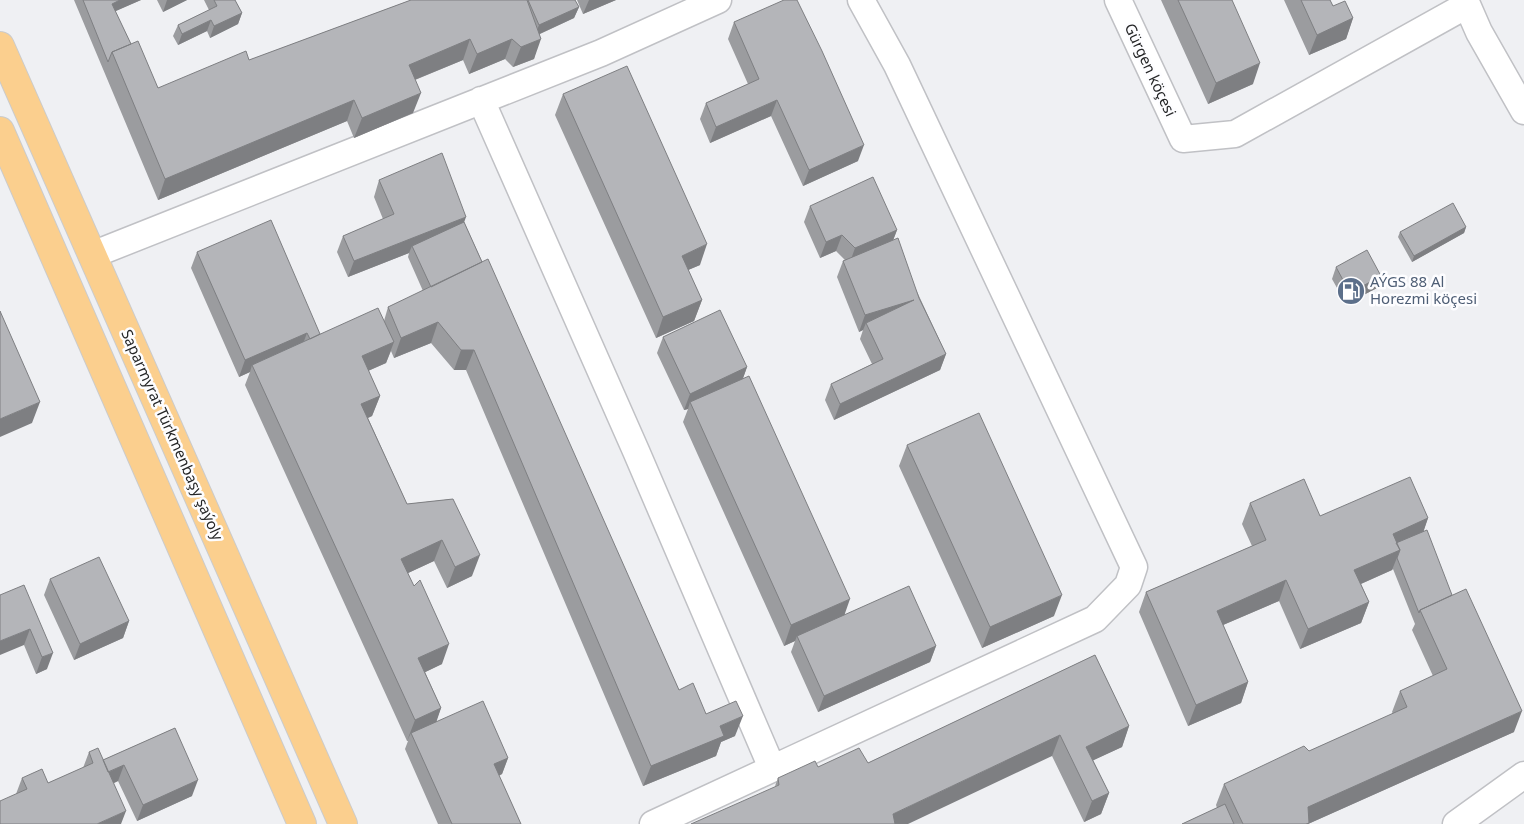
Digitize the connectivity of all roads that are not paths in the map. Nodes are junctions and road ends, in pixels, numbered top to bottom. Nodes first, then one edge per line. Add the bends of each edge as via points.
1 (718, 0) edge
2 (860, 0) edge
3 (1118, 0) edge
4 (1466, 2) edge
5 (0, 46) edge
6 (481, 100) junction
7 (1524, 111) edge
8 (0, 131) edge
9 (92, 255) junction
10 (772, 768) junction
11 (1524, 775) edge
12 (302, 824) edge
13 (343, 824) edge
14 (653, 824) edge
15 (1456, 824) edge

1 - 6 street via 601,53
2 - 10 street via 897,65 1134,567 1128,585 1095,619
3 - 4 street, Gürgen köçesi via 1183,139 1235,134
4 - 7 street via 1479,32
5 - 9 main road, Saparmyrat Türkmenbaşy şaýoly
6 - 9 street
6 - 10 street
8 - 12 main road
9 - 13 main road, Saparmyrat Türkmenbaşy şaýoly
10 - 14 street
11 - 15 street

